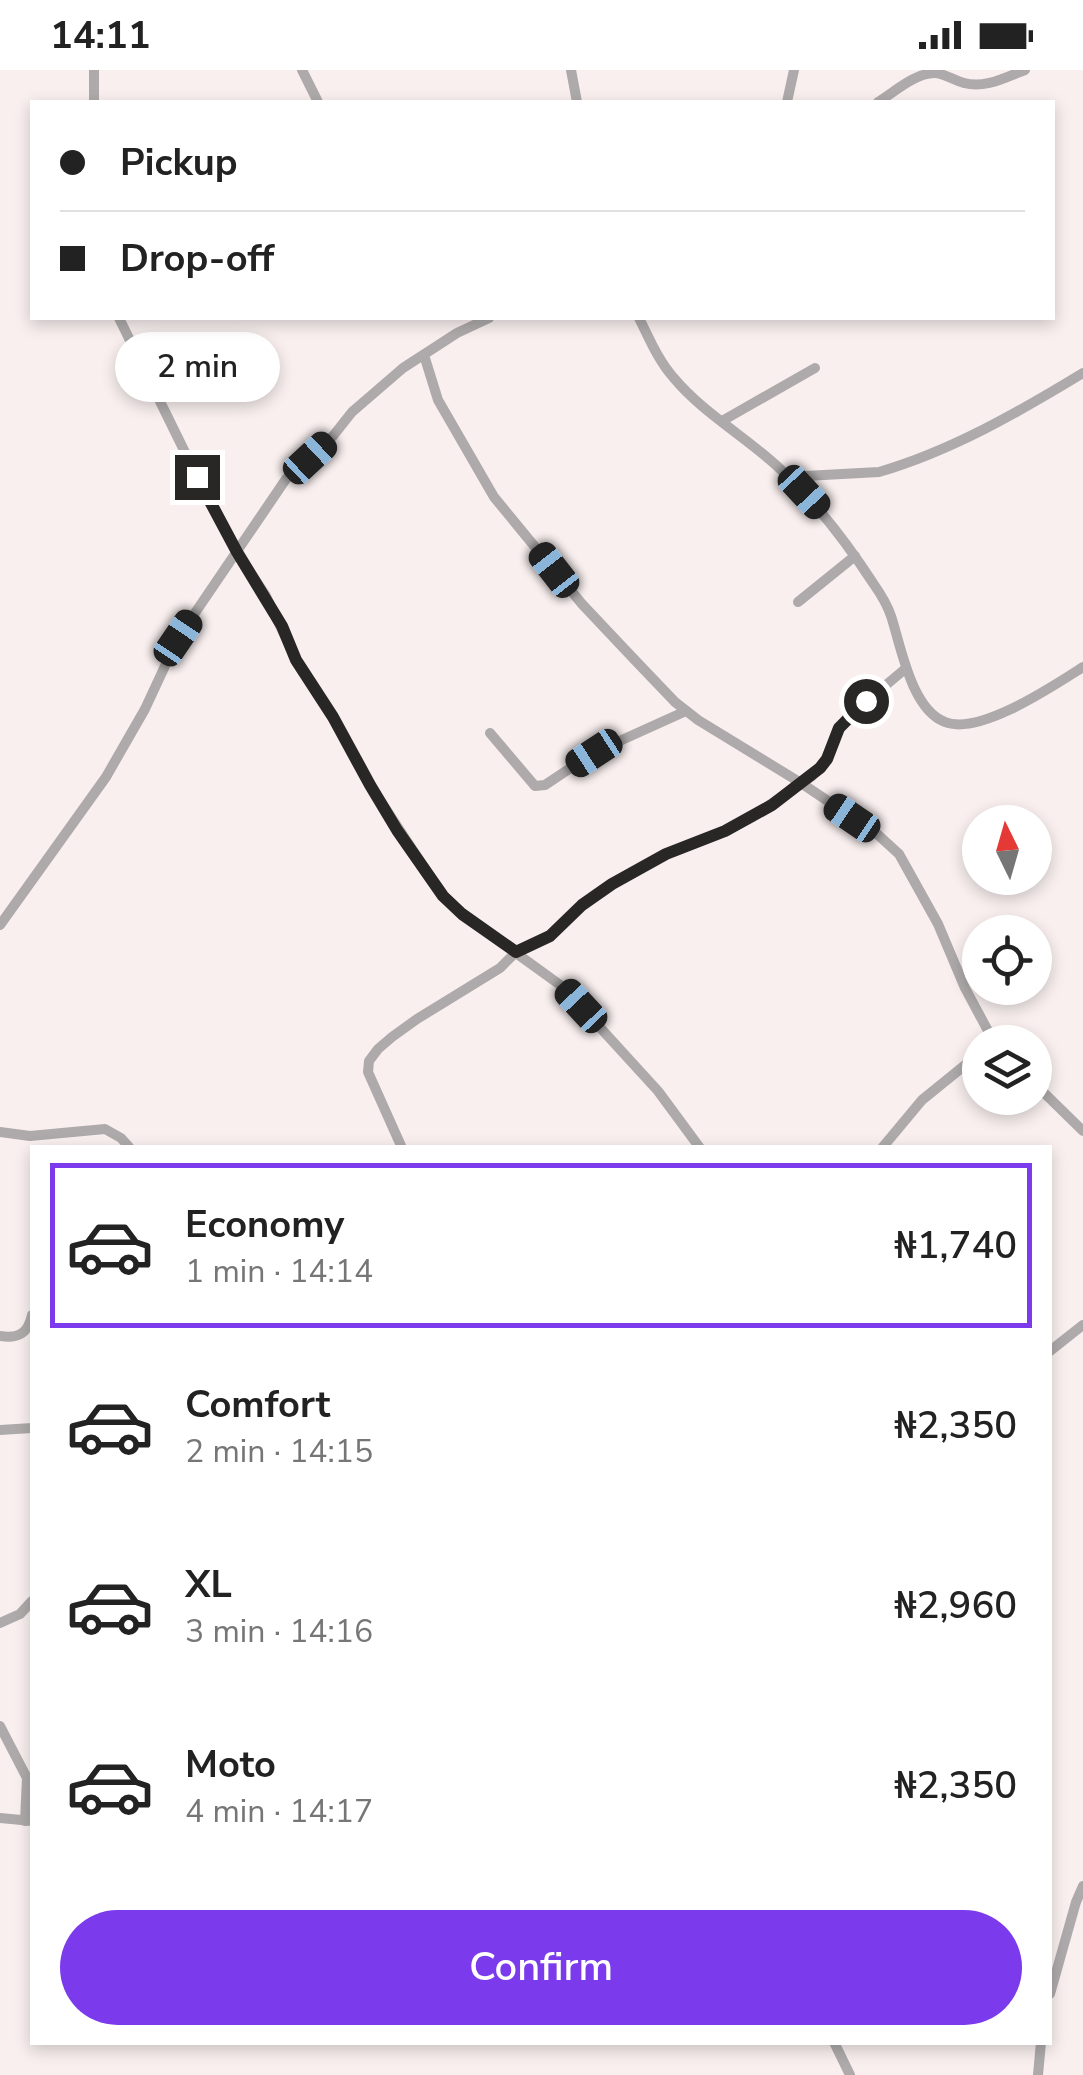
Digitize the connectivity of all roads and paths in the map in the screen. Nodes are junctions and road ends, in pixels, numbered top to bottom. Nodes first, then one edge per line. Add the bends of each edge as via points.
1 (94, 70) edge
2 (302, 70) edge
3 (571, 70) edge
4 (794, 70) edge
5 (1025, 70) edge
6 (94, 100) edge
7 (317, 100) edge
8 (577, 100) edge
9 (787, 100) edge
10 (881, 100) edge
11 (119, 320) edge
12 (640, 320) edge
13 (468, 322) edge
14 (424, 354) junction
15 (815, 368) dead end
16 (1083, 373) edge
17 (722, 421) junction
18 (788, 476) junction
19 (809, 476) junction
20 (804, 492) junction
21 (237, 552) junction
22 (855, 556) junction
23 (798, 602) dead end
24 (1083, 668) edge
25 (905, 669) junction
26 (686, 711) junction
27 (490, 734) dead end
28 (800, 783) junction
29 (0, 926) edge
30 (516, 952) junction
31 (985, 1025) edge
32 (962, 1068) edge
33 (1052, 1101) edge
34 (1083, 1131) edge
35 (0, 1132) edge
36 (128, 1145) edge
37 (401, 1145) edge
38 (698, 1145) edge
39 (884, 1145) edge
40 (30, 1320) edge
41 (1083, 1326) edge
42 (0, 1336) edge
43 (1052, 1349) edge
44 (30, 1428) edge
45 (0, 1430) edge
46 (30, 1603) edge
47 (0, 1624) edge
48 (0, 1726) edge
49 (0, 1818) edge
50 (29, 1821) edge
51 (1083, 1886) edge
52 (1052, 1987) edge
53 (835, 2045) edge
54 (1041, 2045) edge
55 (850, 2075) edge
56 (1038, 2075) edge

1 - 6 street
2 - 7 street
3 - 8 street
4 - 9 street
5 - 10 street via 970,85 932,73
11 - 21 street
12 - 17 street via 672,376
13 - 14 street
14 - 21 street via 352,412 286,479
14 - 26 street via 438,400 494,497 582,604
15 - 17 street
16 - 19 street via 931,454 879,472
17 - 18 street
18 - 19 street
18 - 20 street
19 - 20 street
20 - 22 street
21 - 29 street via 178,638 106,777
21 - 30 street via 370,785 443,896
22 - 23 street
22 - 25 street via 887,605
24 - 25 street via 984,720 952,724 934,715
25 - 28 street via 848,717 827,759
26 - 27 street via 594,753 545,785 536,786
26 - 28 street
28 - 30 street via 725,831 612,884 550,936
28 - 31 street via 900,854
30 - 37 street via 416,1018 370,1061 368,1072
30 - 38 street via 587,1012
32 - 39 street via 922,1100
33 - 34 street
35 - 36 street via 105,1129
40 - 42 street via 18,1336
41 - 43 street
44 - 45 street
46 - 47 street
48 - 50 street via 27,1778
49 - 50 street
51 - 52 street
53 - 55 street
54 - 56 street

